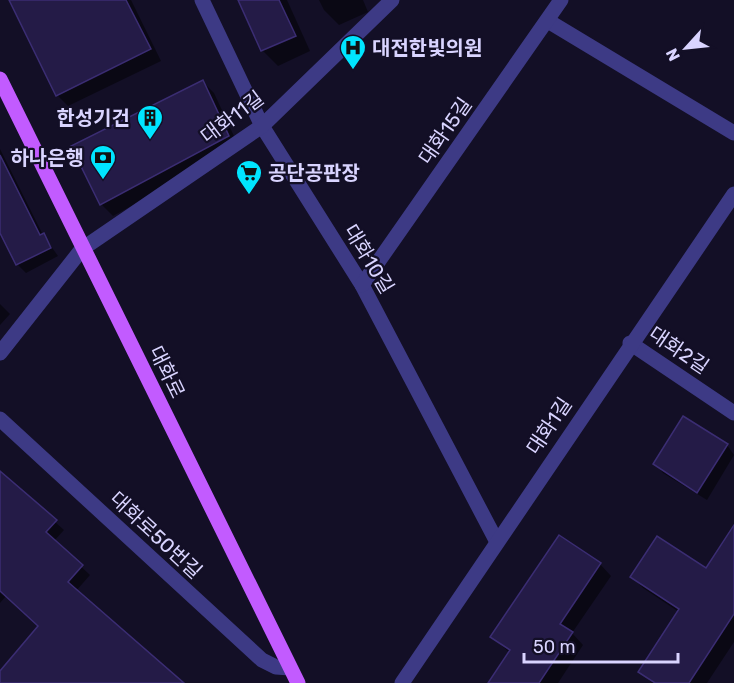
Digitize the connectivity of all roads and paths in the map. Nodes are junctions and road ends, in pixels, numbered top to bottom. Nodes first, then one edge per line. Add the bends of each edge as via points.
1 (202, 0) edge
2 (392, 0) edge
3 (561, 0) edge
4 (548, 21) junction
5 (0, 79) edge
6 (262, 126) junction
7 (734, 133) edge
8 (734, 194) edge
9 (82, 249) junction
10 (362, 285) junction
11 (630, 343) junction
12 (0, 353) edge
13 (734, 413) edge
14 (0, 419) edge
15 (497, 542) junction
16 (290, 668) junction
17 (298, 683) edge
18 (402, 683) edge

1 - 6 street, 대화10길
2 - 6 street, 대화11길
3 - 4 street, 대화15길
4 - 7 street
4 - 10 street, 대화15길
5 - 9 main road, 대화로
6 - 9 street, 대화11길
6 - 10 street, 대화10길
8 - 11 street, 대화1길
9 - 12 street, 대화11길
9 - 16 main road, 대화로
10 - 15 street, 대화10길
11 - 13 street, 대화2길
11 - 15 street, 대화1길
14 - 16 street, 대화로50번길 via 262,660
15 - 18 street, 대화1길
16 - 17 main road, 대화로

